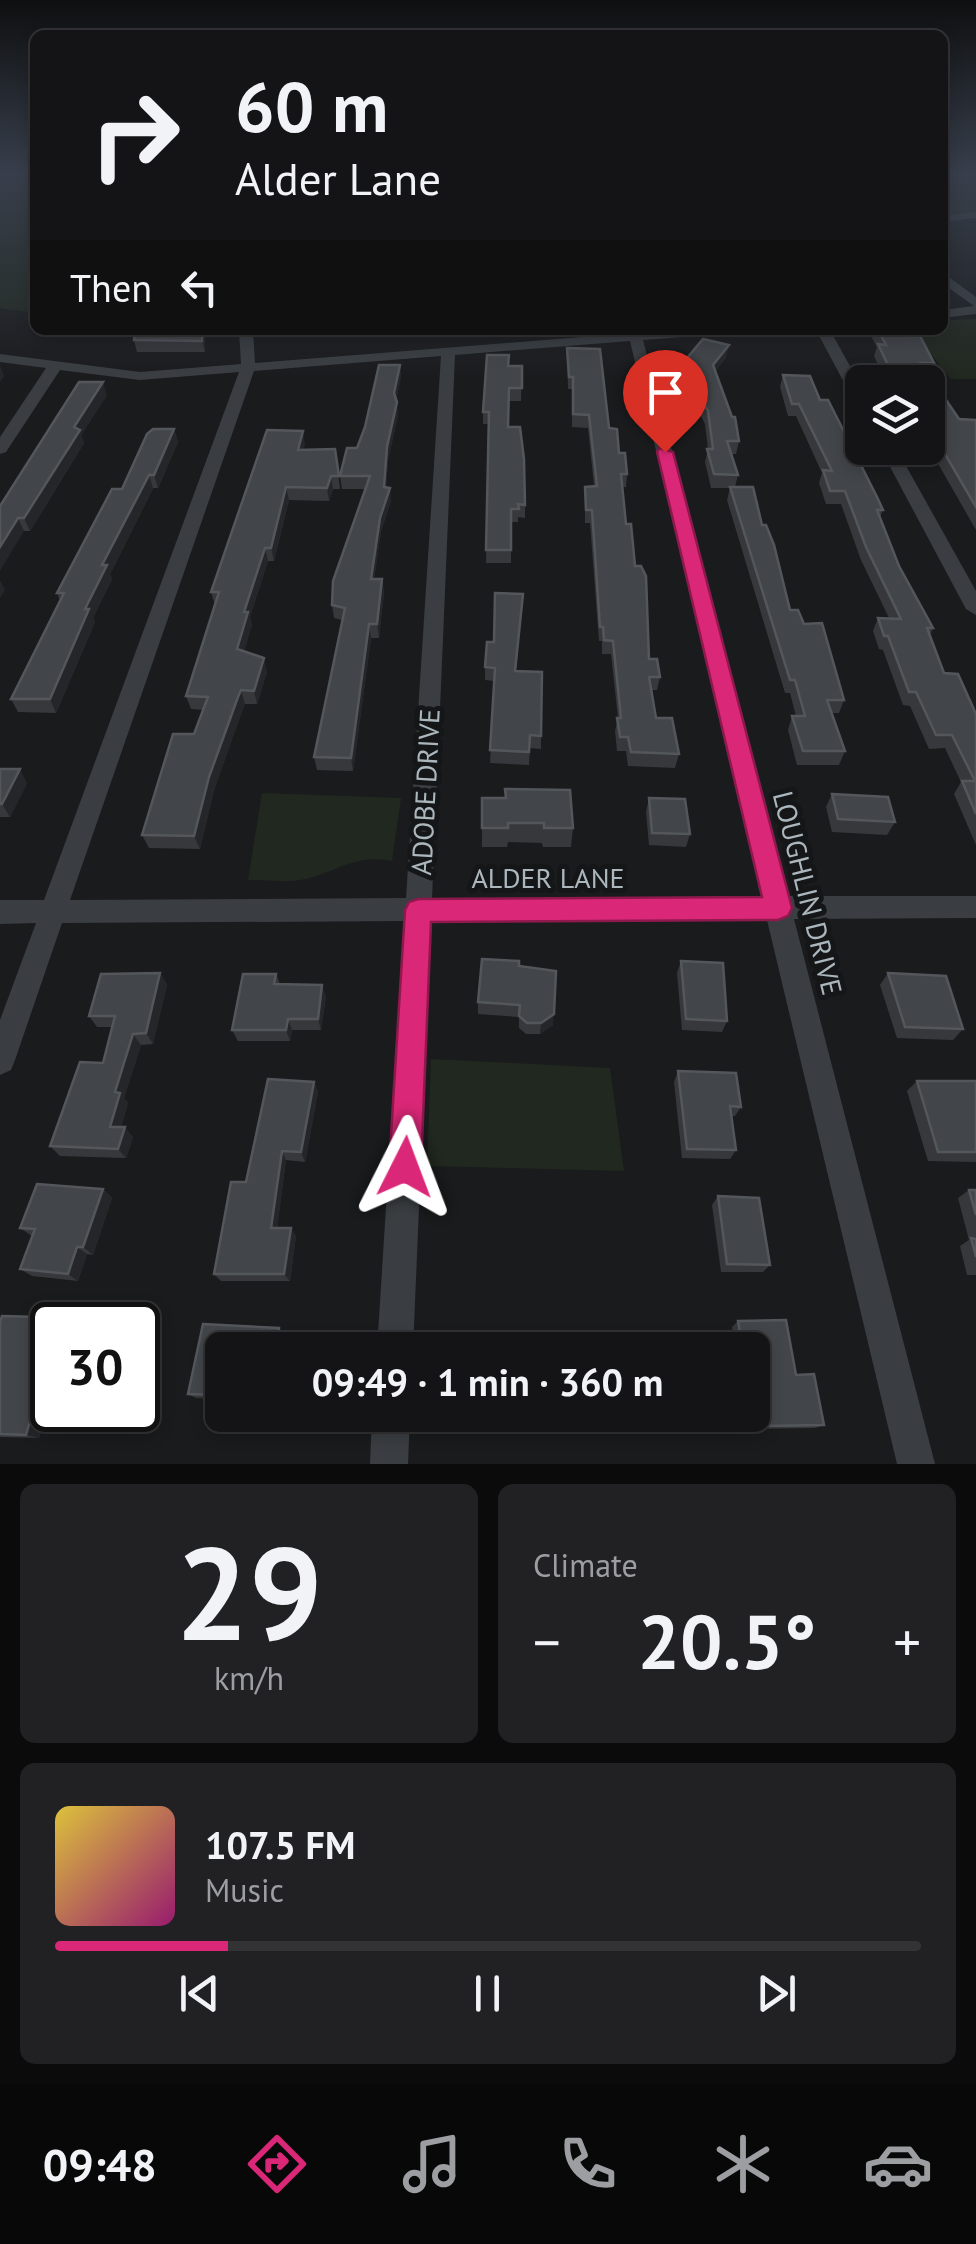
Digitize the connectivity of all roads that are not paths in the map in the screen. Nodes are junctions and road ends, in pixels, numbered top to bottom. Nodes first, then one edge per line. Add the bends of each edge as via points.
1 (948, 281) edge
2 (976, 303) edge
3 (976, 310) edge
4 (948, 313) edge
5 (246, 335) edge
6 (668, 335) edge
7 (827, 335) edge
8 (636, 338) junction
9 (448, 354) junction
10 (0, 358) edge
11 (55, 366) junction
12 (248, 368) junction
13 (845, 370) edge
14 (0, 449) edge
15 (897, 465) edge
16 (976, 609) edge
17 (976, 907) edge
18 (778, 908) junction
19 (418, 910) junction
20 (0, 912) edge
21 (54, 912) junction
22 (0, 1060) edge
23 (396, 1332) edge
24 (390, 1432) edge
25 (389, 1464) edge
26 (916, 1464) edge

1 - 2 street
3 - 4 street
5 - 12 street
6 - 8 street
7 - 13 street
8 - 9 street
8 - 18 street, LOUGHLIN DRIVE
9 - 12 street
9 - 19 street, ADOBE DRIVE
10 - 11 street
11 - 12 street via 140,376
11 - 14 street
12 - 21 street
15 - 16 street
17 - 18 street, ALDER LANE
18 - 19 street, ALDER LANE
18 - 26 street, LOUGHLIN DRIVE
19 - 21 street, ALDER LANE
19 - 23 street, ADOBE DRIVE
20 - 21 street, ALDER LANE
21 - 22 street
24 - 25 street

